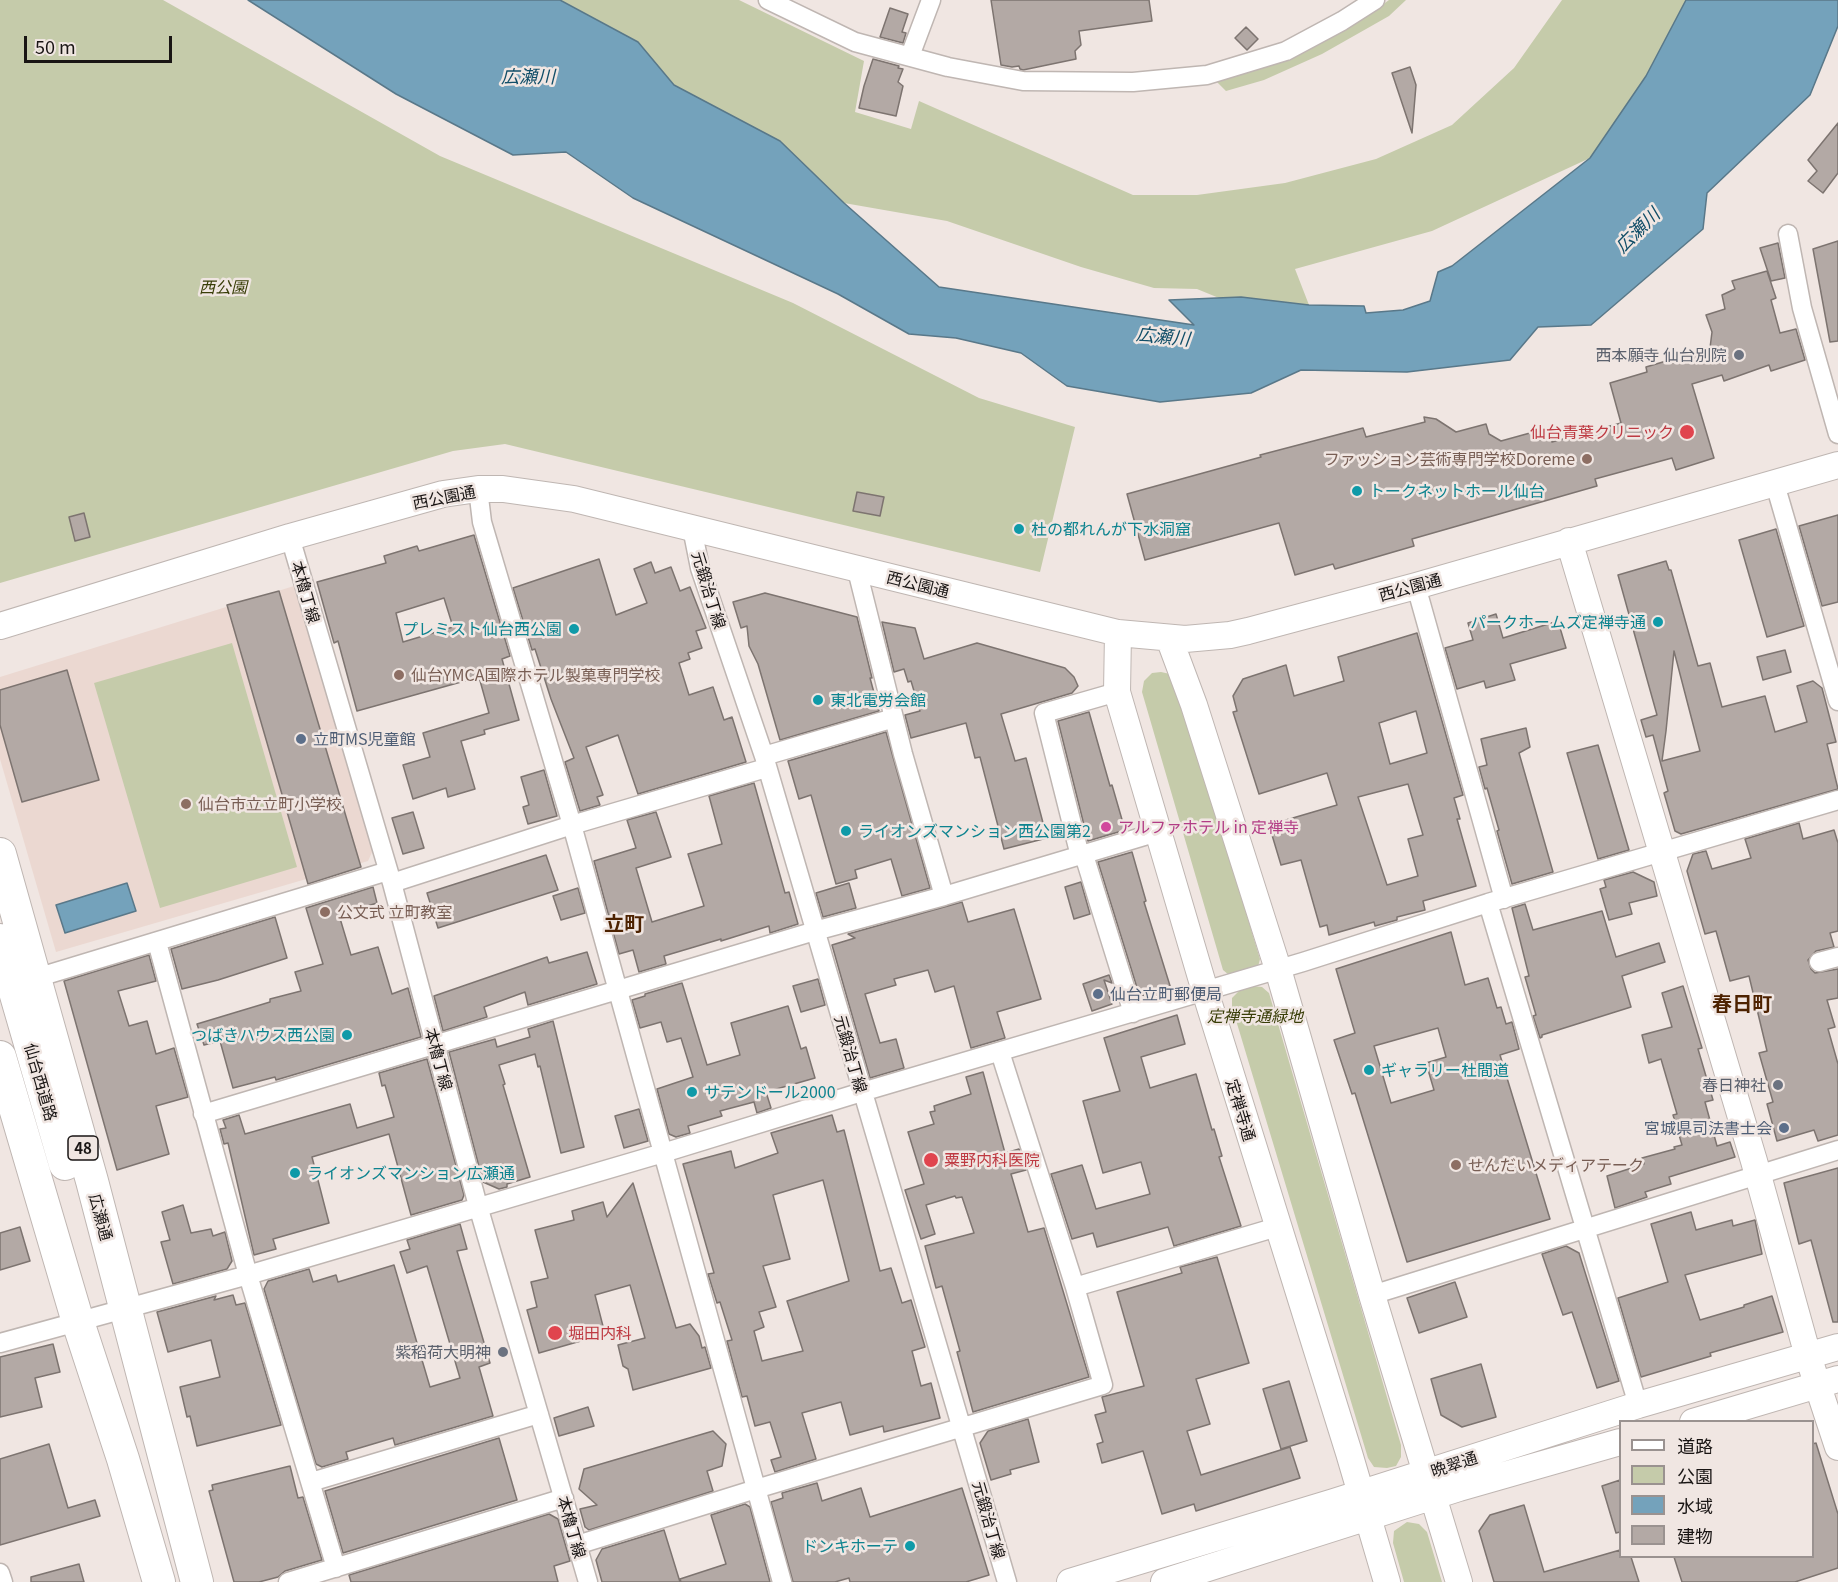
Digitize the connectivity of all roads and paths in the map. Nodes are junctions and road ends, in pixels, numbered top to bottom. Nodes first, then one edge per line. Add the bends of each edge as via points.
1 (768, 0) edge
2 (931, 0) edge
3 (1375, 0) edge
4 (910, 56) junction
5 (1788, 234) dead end
6 (1838, 434) edge
7 (1838, 465) edge
8 (1774, 484) junction
9 (478, 489) junction
10 (692, 528) junction
11 (290, 537) junction
12 (1569, 541) junction
13 (857, 570) junction
14 (1416, 586) junction
15 (0, 626) edge
16 (1118, 633) junction
17 (1169, 638) junction
18 (1118, 692) junction
19 (1838, 701) edge
20 (894, 718) junction
21 (765, 762) junction
22 (1838, 800) edge
23 (572, 825) junction
24 (1158, 832) junction
25 (1663, 853) junction
26 (0, 854) edge
27 (1082, 856) junction
28 (390, 877) junction
29 (944, 896) junction
30 (1496, 901) junction
31 (815, 931) junction
32 (0, 940) edge
33 (156, 942) junction
34 (1838, 957) edge
35 (1819, 962) dead end
36 (1278, 969) junction
37 (36, 978) junction
38 (617, 991) junction
39 (1205, 991) junction
40 (0, 1002) edge
41 (1133, 1013) junction
42 (435, 1045) junction
43 (1000, 1052) junction
44 (0, 1058) edge
45 (862, 1092) junction
46 (203, 1114) junction
47 (1838, 1150) edge
48 (663, 1153) junction
49 (1758, 1174) junction
50 (478, 1206) junction
51 (1277, 1227) junction
52 (1585, 1230) junction
53 (248, 1275) junction
54 (1075, 1287) junction
55 (1372, 1295) junction
56 (98, 1309) junction
57 (0, 1343) edge
58 (1838, 1347) edge
59 (1808, 1356) junction
60 (1828, 1383) edge
61 (1638, 1405) junction
62 (539, 1414) junction
63 (1700, 1420) edge
64 (962, 1428) junction
65 (1619, 1442) edge
66 (1838, 1447) edge
67 (311, 1482) junction
68 (1430, 1484) junction
69 (756, 1489) junction
70 (564, 1498) junction
71 (1364, 1505) junction
72 (577, 1545) junction
73 (336, 1568) junction
74 (0, 1573) edge
75 (3, 1582) edge
76 (159, 1582) edge
77 (197, 1582) edge
78 (288, 1582) edge
79 (588, 1582) edge
80 (782, 1582) edge
81 (1007, 1582) edge
82 (1070, 1582) edge
83 (1164, 1582) edge
84 (1387, 1582) edge
85 (1459, 1582) edge

1 - 4 street via 855,42
2 - 4 street
3 - 4 street via 1286,51 1207,75 1133,82 1023,81
5 - 6 street via 1802,308
7 - 8 street, 西公園通
8 - 12 street, 西公園通
8 - 19 street
9 - 10 street, 西公園通 via 574,499
9 - 11 street, 西公園通 via 443,494
9 - 23 street via 482,522
10 - 13 street, 西公園通
10 - 21 street, 元鍛治丁線 via 700,568
11 - 15 street, 西公園通
11 - 28 street, 本櫓丁線
12 - 14 street, 西公園通
12 - 25 street
13 - 16 street, 西公園通
13 - 20 street
14 - 17 street, 西公園通 via 1230,635
14 - 30 street
16 - 17 street, 西公園通
16 - 18 street, 定禅寺通
17 - 36 street
18 - 24 street, 定禅寺通
18 - 27 street via 1044,713
20 - 21 street
20 - 29 street
21 - 23 street
21 - 31 street, 元鍛治丁線
22 - 25 street
23 - 28 street
23 - 38 street
24 - 27 street
24 - 39 street, 定禅寺通
25 - 30 street
25 - 49 street
26 - 37 highway, 広瀬通 / 48
27 - 29 street
27 - 41 street
28 - 33 street
28 - 42 street, 本櫓丁線
29 - 31 street
30 - 36 street
30 - 52 street
31 - 38 street
31 - 45 street, 元鍛治丁線
32 - 56 highway, 仙台西道路 / 48
33 - 37 street
33 - 46 street
34 - 35 street
36 - 39 street
36 - 55 street
37 - 56 highway, 広瀬通 / 48
38 - 42 street
38 - 48 street
39 - 41 street
39 - 51 street, 定禅寺通
40 - 56 highway, 仙台西道路 / 48
41 - 43 street
42 - 46 street
42 - 50 street, 本櫓丁線
43 - 45 street
43 - 54 street
44 - 56 highway, 広瀬通 / 48
45 - 48 street
45 - 64 street, 元鍛治丁線
46 - 53 street
47 - 49 street
48 - 50 street
48 - 69 street
49 - 52 street
49 - 59 street
50 - 53 street
50 - 62 street, 本櫓丁線
51 - 54 street
51 - 71 street, 定禅寺通
52 - 55 street
52 - 61 street
53 - 56 street
53 - 67 street
54 - 64 street via 1103,1384
55 - 68 street
56 - 57 street
56 - 76 highway, 広瀬通 / 48 via 123,1458
56 - 77 highway, 広瀬通 / 48 via 160,1444
58 - 59 street, 晩翠通
59 - 60 street
59 - 61 street, 晩翠通
60 - 63 street
60 - 66 street
61 - 68 street, 晩翠通
62 - 67 street
62 - 70 street, 本櫓丁線
64 - 69 street
64 - 81 street, 元鍛治丁線
65 - 68 street, 晩翠通
67 - 73 street
68 - 71 street, 晩翠通
68 - 85 street
69 - 72 street
69 - 80 street
70 - 72 street, 本櫓丁線
70 - 73 street
71 - 82 street, 晩翠通
71 - 83 street, 晩翠通
71 - 84 street, 定禅寺通
72 - 79 street, 本櫓丁線
73 - 78 street
74 - 75 street

